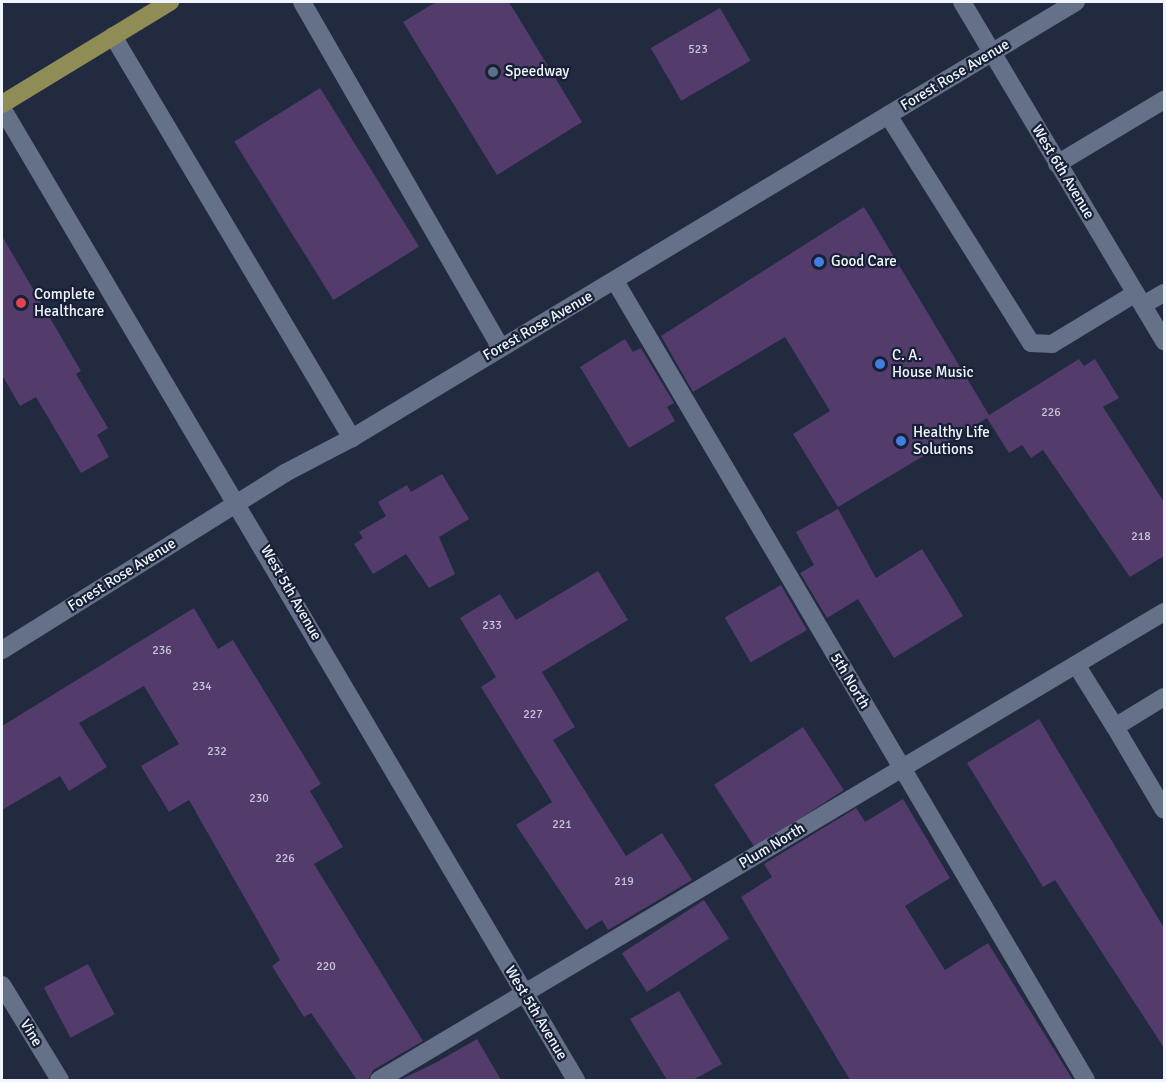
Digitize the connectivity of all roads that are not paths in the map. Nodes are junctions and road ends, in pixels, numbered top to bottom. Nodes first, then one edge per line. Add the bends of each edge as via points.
1 (170, 2) edge
2 (302, 2) edge
3 (962, 2) edge
4 (1076, 2) edge
5 (113, 36) junction
6 (992, 52) junction
7 (1164, 100) edge
8 (2, 106) edge
9 (888, 115) junction
10 (1057, 164) junction
11 (615, 282) junction
12 (1164, 293) edge
13 (1139, 299) junction
14 (1164, 341) edge
15 (500, 346) junction
16 (352, 438) junction
17 (238, 502) junction
18 (1164, 612) edge
19 (2, 650) edge
20 (1077, 666) junction
21 (1164, 697) edge
22 (1116, 727) junction
23 (902, 769) junction
24 (1164, 810) edge
25 (2, 986) edge
26 (525, 995) junction
27 (60, 1080) edge
28 (380, 1080) edge
29 (576, 1080) edge
30 (1086, 1080) edge

1 - 5 main road
2 - 15 street
3 - 6 street, West 6th Avenue
4 - 6 street, Forest Rose Avenue
5 - 8 main road
5 - 16 street
6 - 9 street, Forest Rose Avenue
6 - 10 street, West 6th Avenue
7 - 10 street
8 - 17 street, West 5th Avenue
9 - 11 street, Forest Rose Avenue
9 - 13 street via 1031,344 1052,344
10 - 13 street, West 6th Avenue
11 - 15 street, Forest Rose Avenue
11 - 23 street, 5th North
12 - 13 street
13 - 14 street, West 6th Avenue
15 - 16 street, Forest Rose Avenue
16 - 17 street, Forest Rose Avenue
17 - 19 street, Forest Rose Avenue
17 - 26 street, West 5th Avenue
18 - 20 street, Plum North
20 - 22 street
20 - 23 street, Plum North
21 - 22 street
22 - 24 street
23 - 26 street, Plum North
23 - 30 street, 5th North
25 - 27 street, Vine
26 - 28 street, Plum North
26 - 29 street, West 5th Avenue

